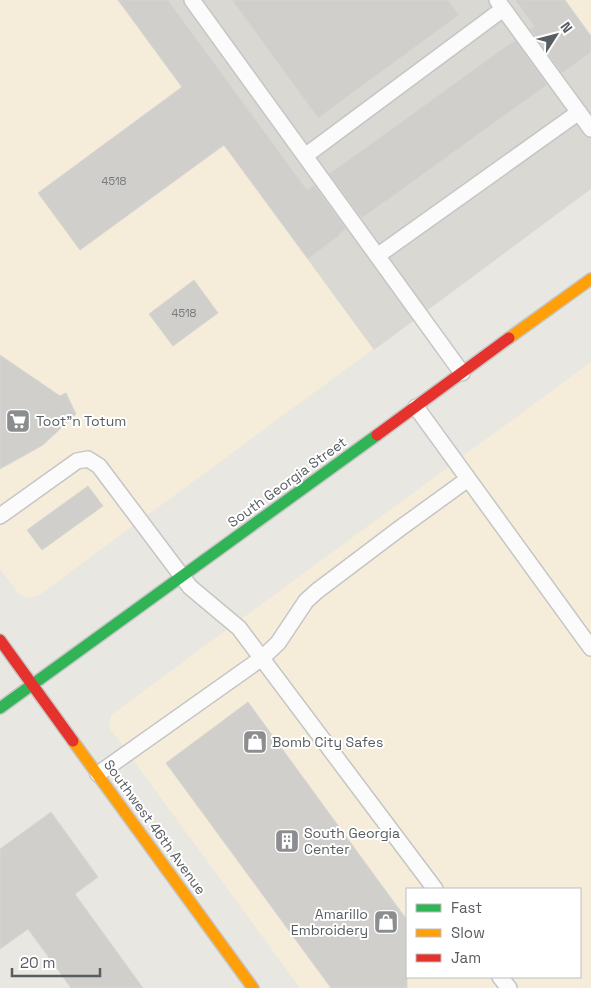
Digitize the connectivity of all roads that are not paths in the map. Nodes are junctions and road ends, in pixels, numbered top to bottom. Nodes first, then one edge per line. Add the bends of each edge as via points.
1 (192, 0) edge
2 (500, 4) edge
3 (579, 112) junction
4 (591, 129) edge
5 (305, 156) junction
6 (377, 256) junction
7 (591, 279) edge
8 (462, 373) junction
9 (416, 407) junction
10 (468, 479) junction
11 (0, 516) edge
12 (182, 577) junction
13 (0, 640) edge
14 (591, 648) edge
15 (262, 658) junction
16 (33, 684) junction
17 (0, 708) edge
18 (98, 774) junction
19 (434, 888) edge
20 (501, 978) edge
21 (253, 988) edge
22 (509, 988) edge

1 - 5 lane
2 - 3 lane
2 - 5 lane
3 - 4 lane
3 - 6 lane
5 - 6 lane
6 - 8 lane
7 - 8 main road, South Georgia Street
8 - 9 main road, South Georgia Street
9 - 10 lane
9 - 12 main road, South Georgia Street
10 - 14 lane
10 - 15 lane via 317,591 306,601 278,643
11 - 12 lane via 77,460 88,459 99,466
12 - 15 lane via 239,628
12 - 16 main road, South Georgia Street
13 - 16 main road, Southwest 46th Avenue
15 - 18 lane
15 - 19 lane
16 - 17 main road, South Georgia Street
16 - 18 main road, Southwest 46th Avenue
18 - 21 main road, Southwest 46th Avenue
20 - 22 lane

